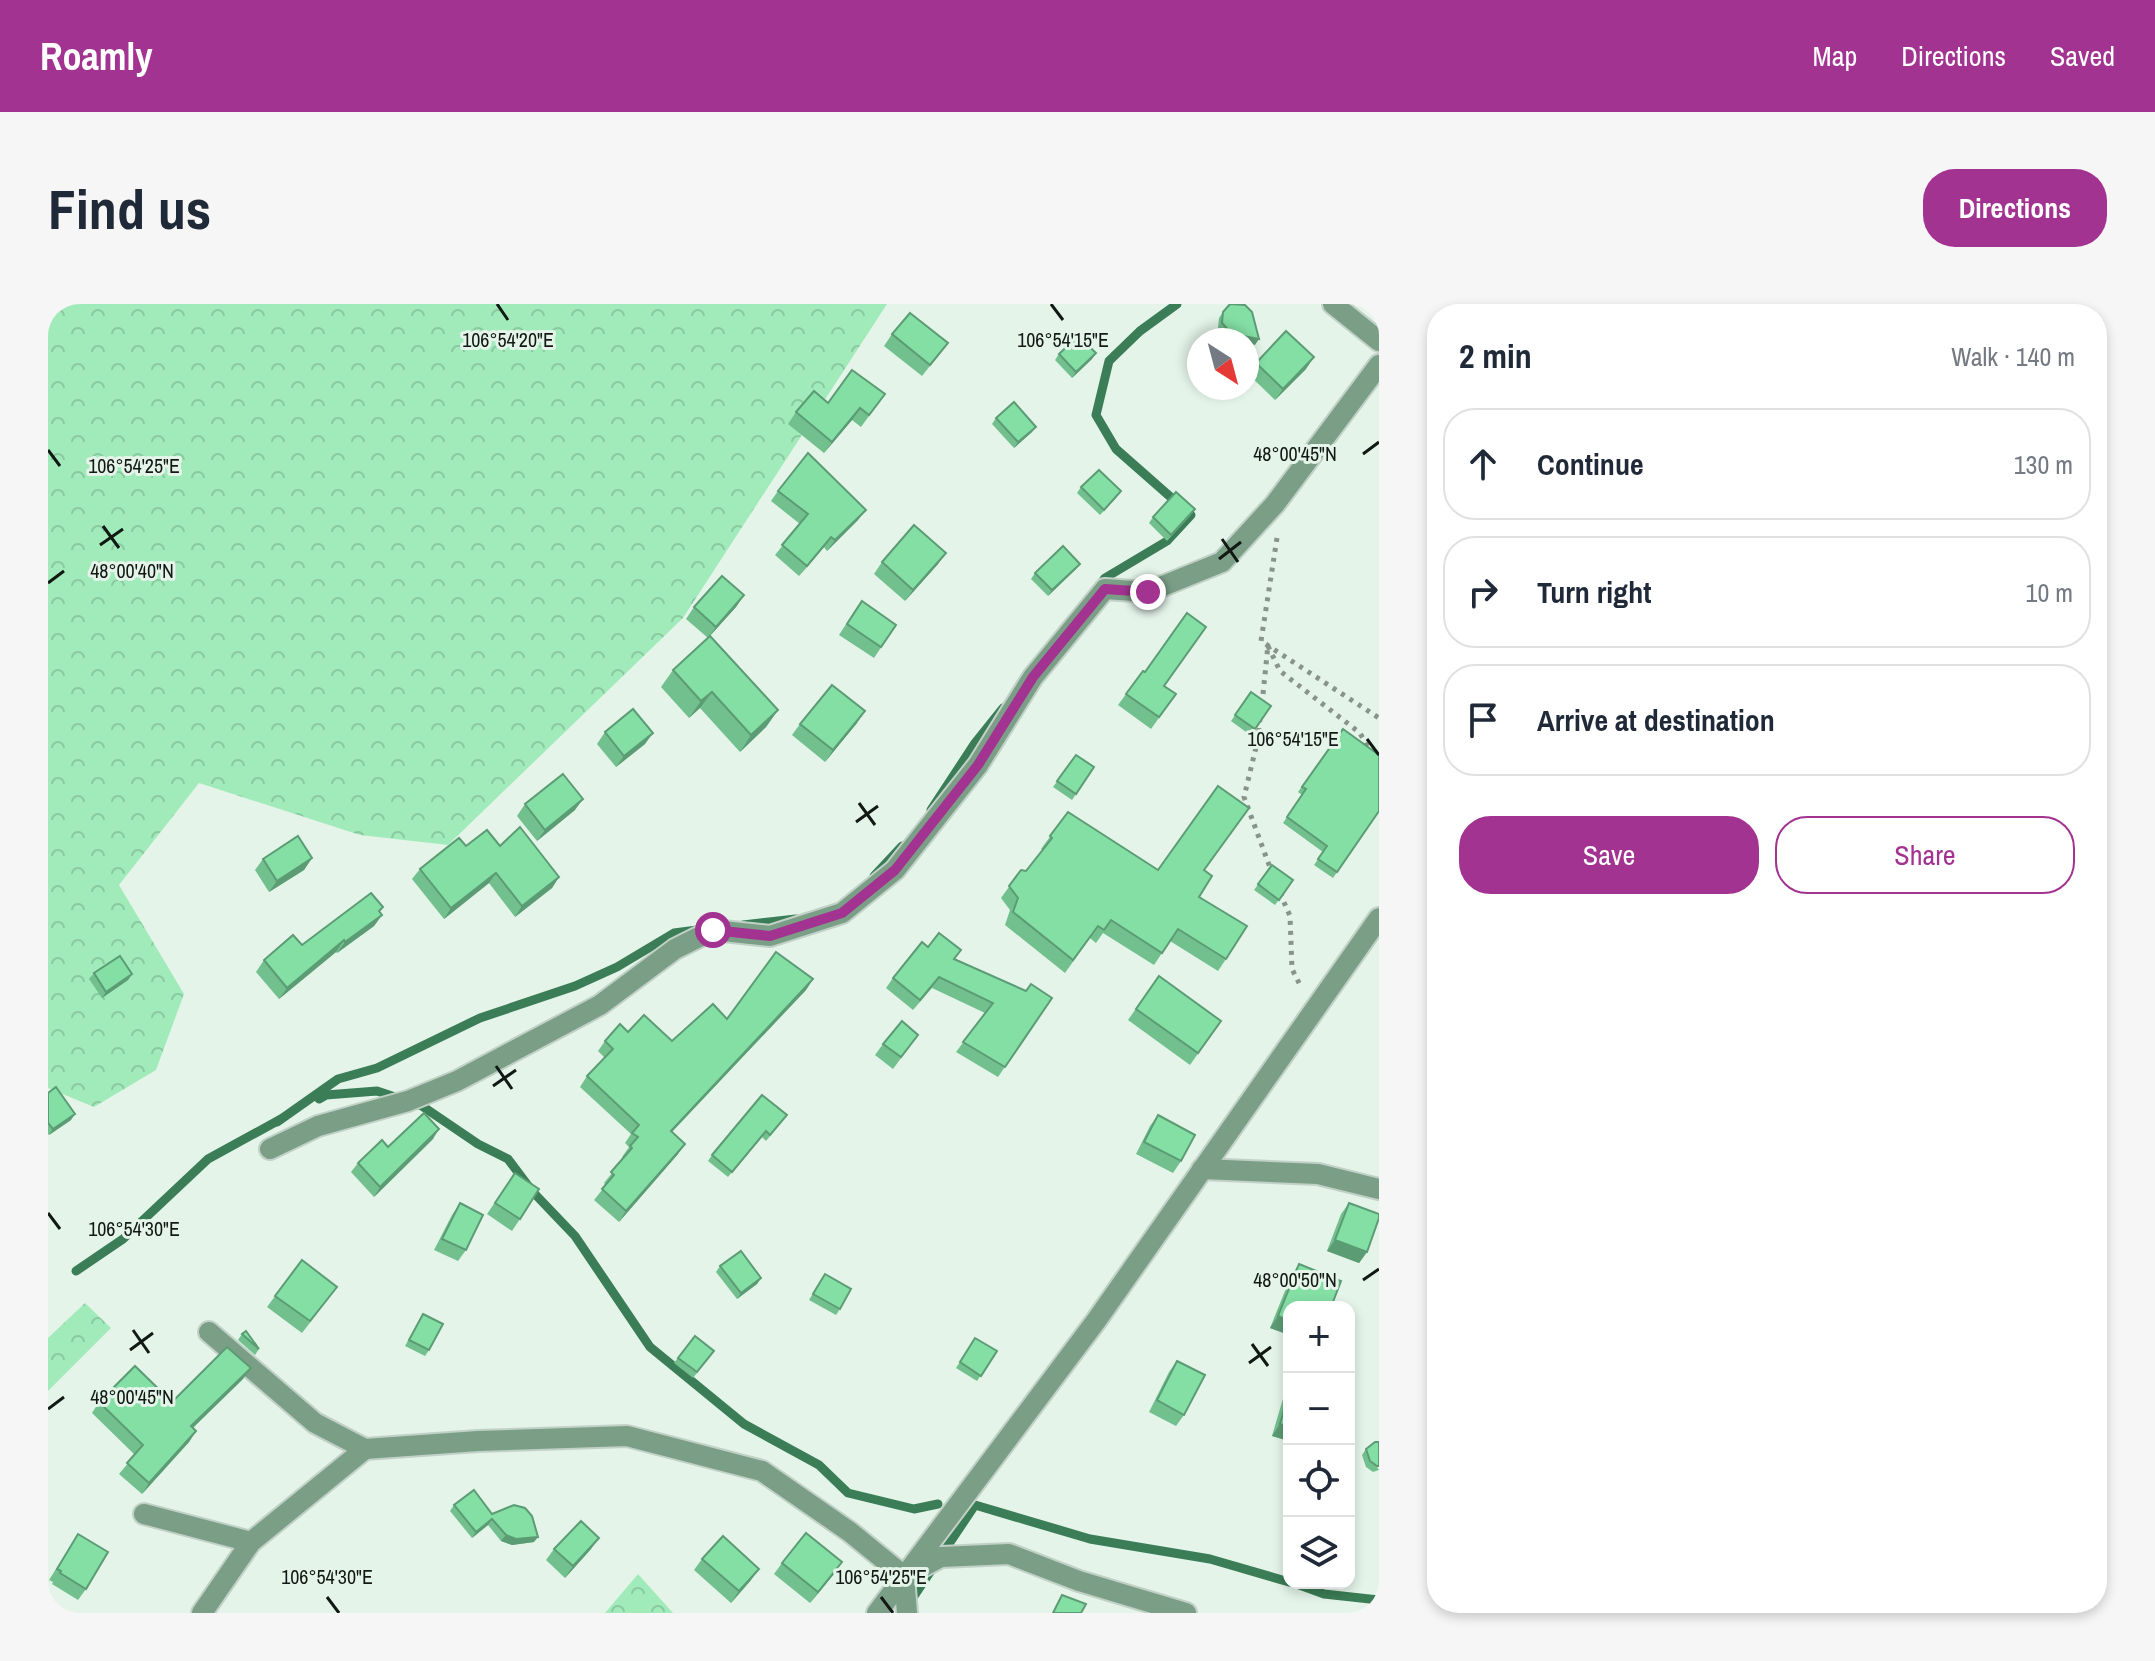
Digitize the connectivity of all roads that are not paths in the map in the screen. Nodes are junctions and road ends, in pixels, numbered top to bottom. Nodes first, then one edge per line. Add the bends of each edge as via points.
1 (1333, 304) edge
2 (1379, 341) edge
3 (1379, 365) edge
4 (1379, 918) edge
5 (270, 1149) dead end
6 (1202, 1169) junction
7 (1379, 1189) edge
8 (209, 1332) dead end
9 (365, 1449) junction
10 (144, 1514) dead end
11 (251, 1542) junction
12 (904, 1576) junction
13 (202, 1613) edge
14 (877, 1613) edge
15 (907, 1613) edge
16 (1186, 1613) edge

1 - 2 street
3 - 5 street via 1284,494 1222,562 1148,592 1105,589 1033,677 978,765 895,870 842,913 770,936 713,930 675,949 600,1005 457,1081 318,1126
4 - 6 street
6 - 7 street via 1318,1174
6 - 12 street via 1096,1321
8 - 9 street via 315,1423
9 - 11 street
9 - 12 street via 627,1436 762,1471
10 - 11 street
11 - 13 street
12 - 14 street
12 - 15 street
12 - 16 street via 941,1557 1009,1554

